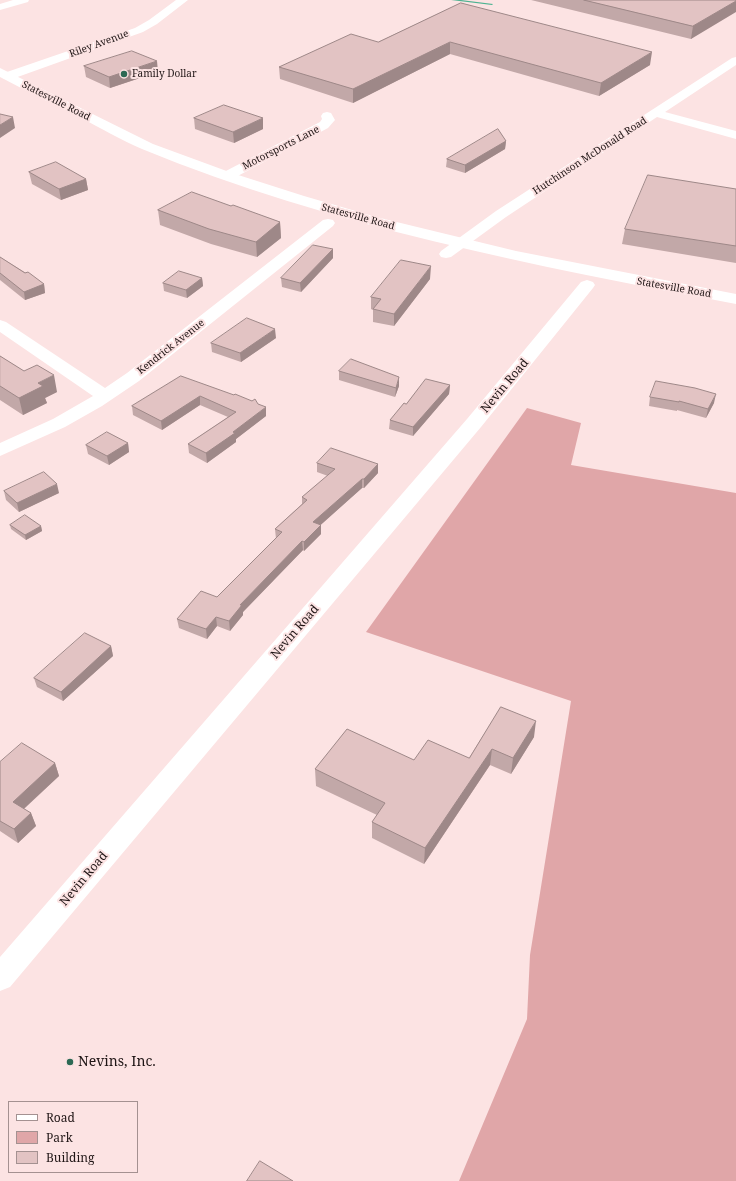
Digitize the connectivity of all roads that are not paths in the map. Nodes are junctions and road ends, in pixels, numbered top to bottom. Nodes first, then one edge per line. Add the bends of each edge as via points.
1 (24, 0) edge
2 (183, 0) edge
3 (0, 7) edge
4 (736, 60) edge
5 (3, 81) edge
6 (655, 113) junction
7 (327, 116) dead end
8 (736, 135) edge
9 (119, 148) dead end
10 (226, 176) junction
11 (328, 223) junction
12 (460, 243) junction
13 (446, 254) junction
14 (587, 285) junction
15 (736, 299) edge
16 (736, 312) edge
17 (0, 325) edge
18 (105, 396) junction
19 (0, 450) edge
20 (0, 978) edge

1 - 3 street
2 - 5 street, Riley Avenue via 139,30
4 - 6 street, Hutchinson McDonald Road
5 - 10 main road, Statesville Road via 129,139
6 - 8 street
6 - 12 street, Hutchinson McDonald Road
7 - 10 street, Motorsports Lane via 329,120 324,125
9 - 11 main road, Statesville Road via 203,181
10 - 12 main road, Statesville Road via 317,206
11 - 13 main road, Statesville Road
11 - 18 street, Kendrick Avenue via 188,335
12 - 13 street, Hutchinson McDonald Road
12 - 15 main road, Statesville Road via 511,256
13 - 14 main road, Statesville Road
14 - 16 main road, Statesville Road
14 - 20 main road, Nevin Road via 474,423
17 - 18 street
18 - 19 street, Kendrick Avenue via 59,423

